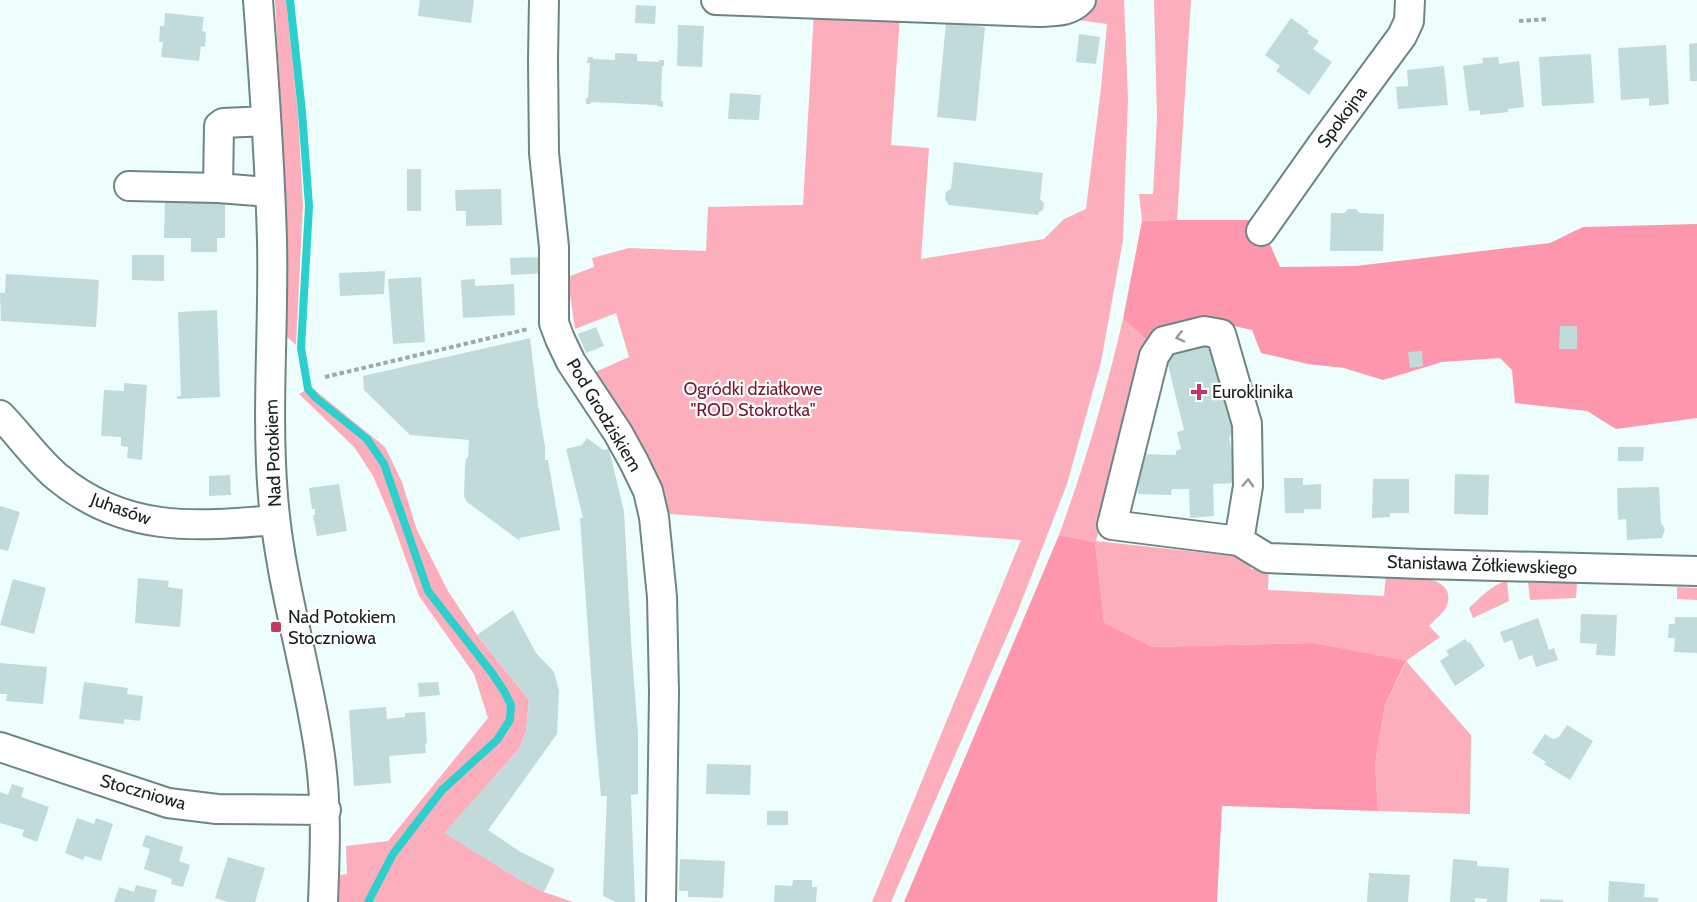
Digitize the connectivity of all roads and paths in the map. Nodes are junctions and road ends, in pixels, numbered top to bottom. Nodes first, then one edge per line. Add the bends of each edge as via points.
1 (258, 0) edge
2 (544, 0) edge
3 (716, 0) edge
4 (1082, 0) edge
5 (1410, 0) edge
6 (1548, 19) dead end
7 (1519, 21) dead end
8 (266, 121) junction
9 (129, 186) dead end
10 (218, 188) junction
11 (270, 192) junction
12 (1262, 231) dead end
13 (554, 323) junction
14 (325, 377) dead end
15 (0, 415) edge
16 (275, 520) junction
17 (1239, 541) junction
18 (1697, 571) edge
19 (0, 747) edge
20 (326, 810) junction
21 (323, 902) edge
22 (661, 902) edge

1 - 8 street, Nad Potokiem
2 - 13 street, Pod Grodziskiem via 544,153 554,247
3 - 4 street via 1038,12 1066,11
5 - 12 street, Spokojna via 1409,21 1402,36
6 - 7 path
8 - 10 street via 219,126
8 - 11 street, Nad Potokiem
9 - 10 street
10 - 11 street
11 - 16 street, Nad Potokiem
13 - 14 path
13 - 22 street, Pod Grodziskiem via 571,362 634,462 648,491 654,517 662,597 664,692
15 - 16 street, Juhasów via 54,475 104,505 168,524
16 - 20 street, Nad Potokiem via 312,708
17 -> 17 street via 1248,486 1247,424 1221,334 1204,331 1164,341 1154,356 1112,525
17 - 18 street, Stanisława Żółkiewskiego via 1267,558
19 - 20 street, Stoczniowa via 168,802 217,809
20 - 21 street, Nad Potokiem

